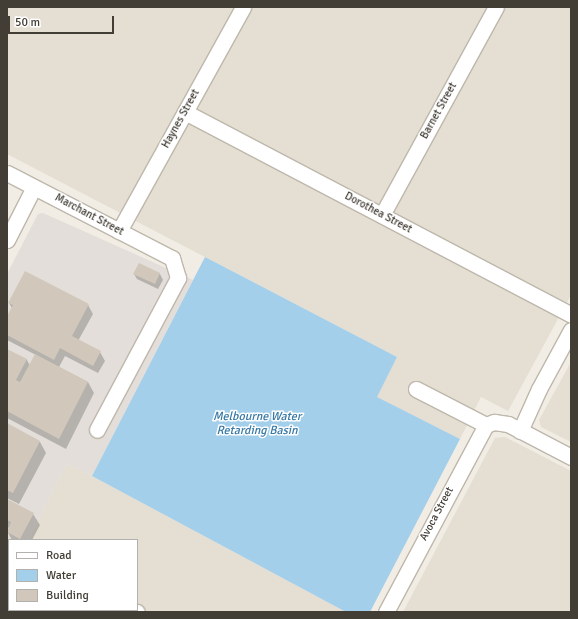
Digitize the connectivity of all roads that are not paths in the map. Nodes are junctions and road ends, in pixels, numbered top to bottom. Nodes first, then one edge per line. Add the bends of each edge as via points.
1 (243, 7) edge
2 (496, 7) edge
3 (185, 112) junction
4 (7, 173) edge
5 (34, 187) junction
6 (382, 215) junction
7 (119, 231) junction
8 (7, 240) edge
9 (571, 315) edge
10 (571, 330) edge
11 (416, 389) dead end
12 (490, 423) junction
13 (516, 428) junction
14 (97, 430) dead end
15 (571, 457) edge
16 (386, 612) edge

1 - 3 street, Haynes Street
2 - 6 street, Barnet Street
3 - 6 street, Dorothea Street
3 - 7 street, Haynes Street
4 - 5 street, Marchant Street
5 - 7 street, Marchant Street
5 - 8 street
6 - 9 street, Dorothea Street
7 - 14 street, Marchant Street via 172,258 178,278
10 - 13 street
11 - 12 street
12 - 13 street
12 - 16 street, Avoca Street
13 - 15 street

